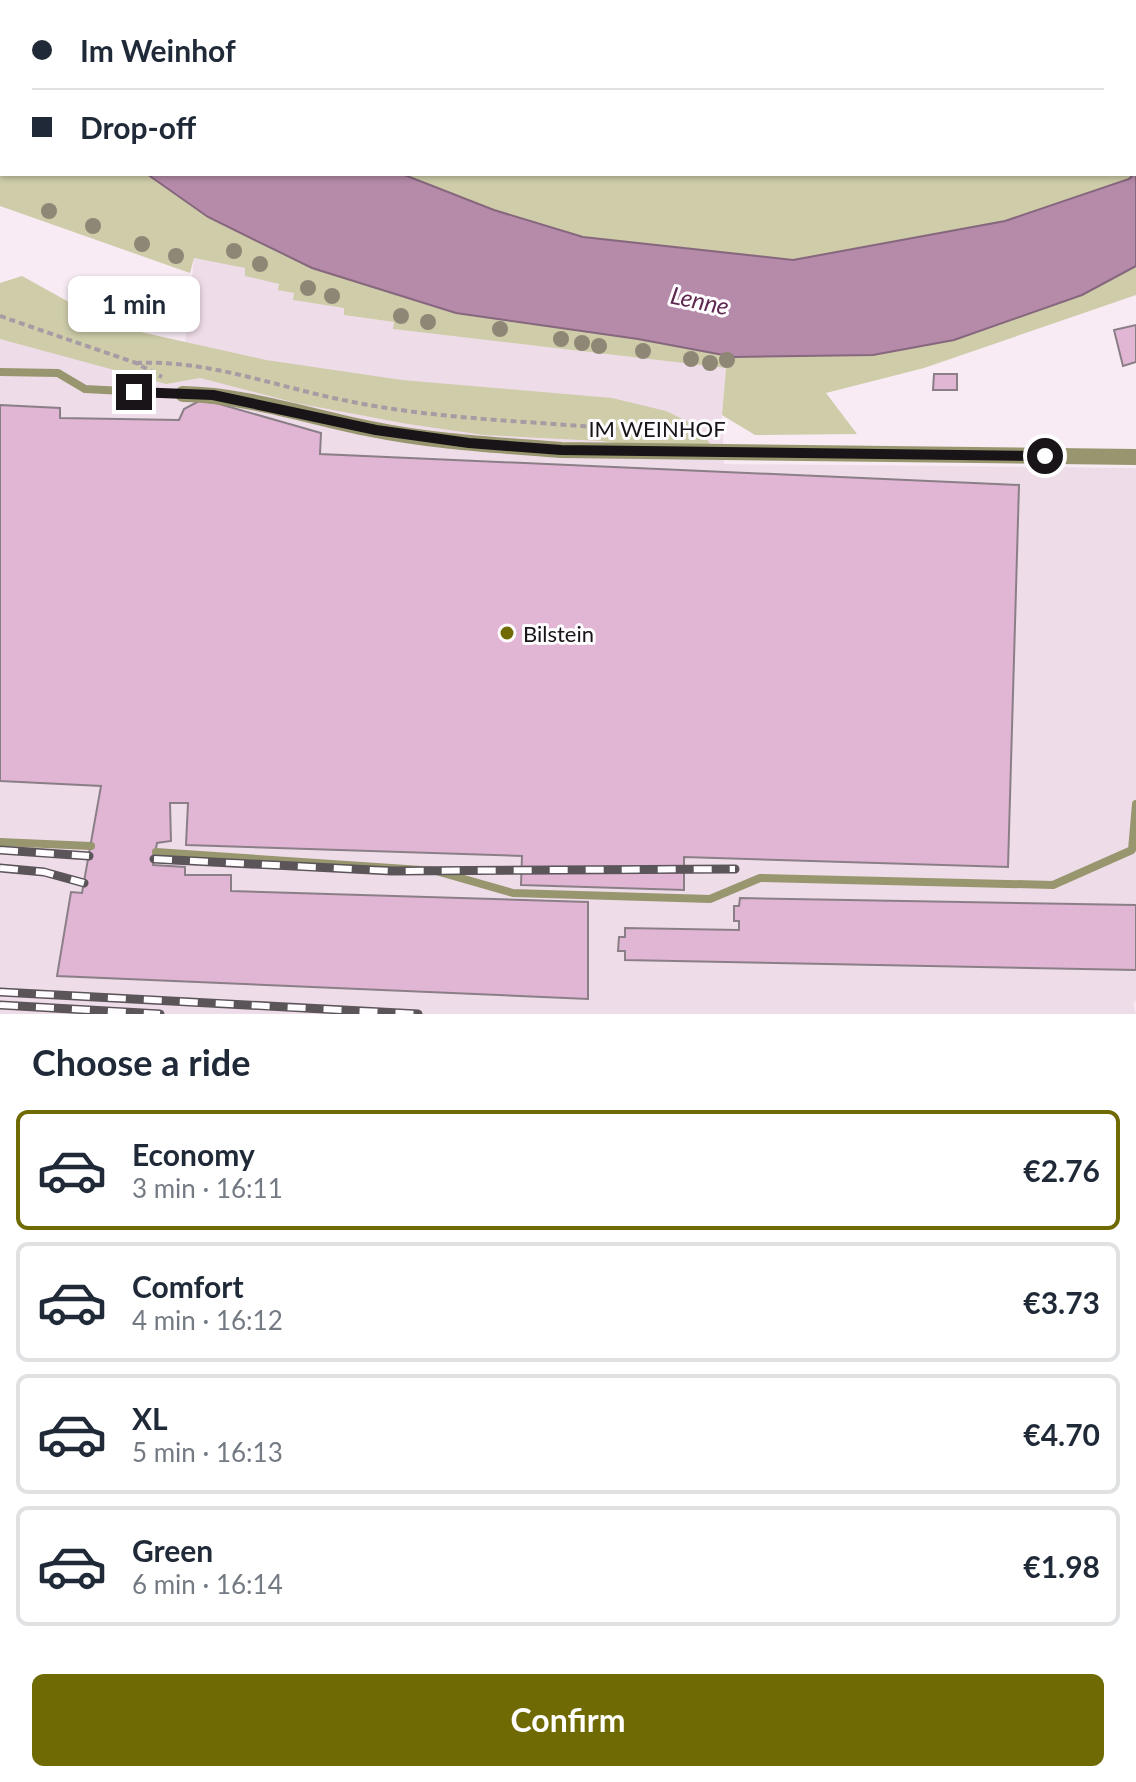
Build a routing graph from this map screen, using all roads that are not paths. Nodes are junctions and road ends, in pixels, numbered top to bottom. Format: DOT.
graph roads {
  1 [pos="0,372"];
  2 [pos="183,394"];
  3 [pos="1136,457"];
  4 [pos="1136,804"];
  5 [pos="0,842"];
  6 [pos="91,846"];
  7 [pos="156,852"];
  1 -- 2 [label="lane"];
  2 -- 3 [label="street, IM WEINHOF"];
  4 -- 7 [label="lane"];
  5 -- 6 [label="lane"];
}
